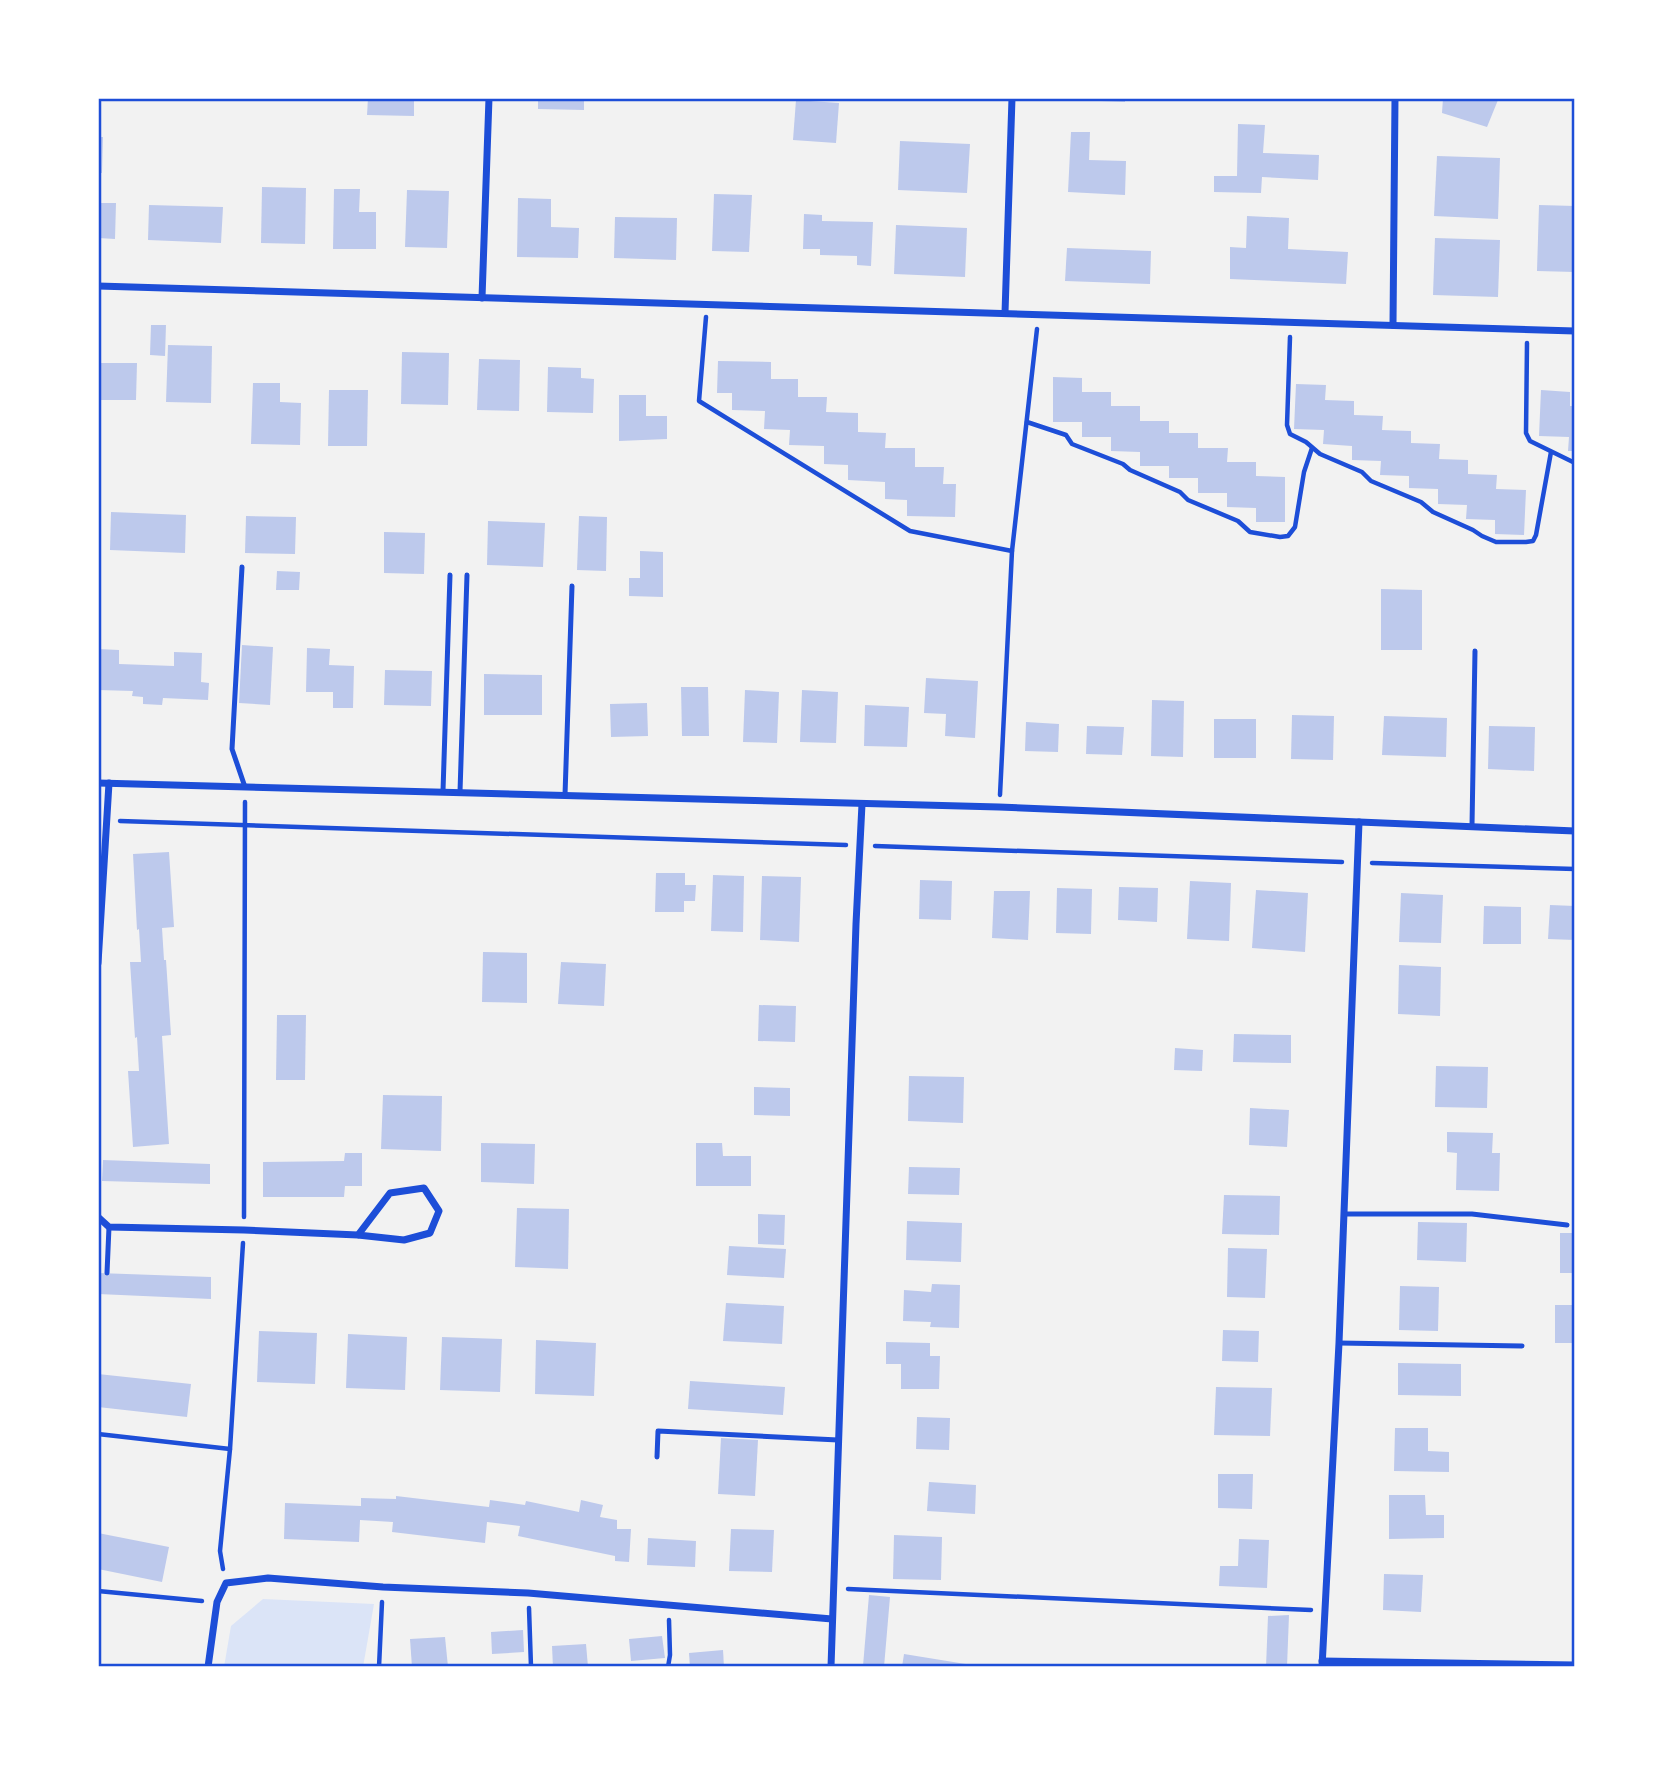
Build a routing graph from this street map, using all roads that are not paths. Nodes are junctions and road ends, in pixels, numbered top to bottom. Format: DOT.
graph roads {
  1 [pos="489,98"];
  2 [pos="1012,98"];
  3 [pos="1395,98"];
  4 [pos="98,286"];
  5 [pos="482,298"];
  6 [pos="1005,313"];
  7 [pos="1393,325"];
  8 [pos="1575,331"];
  9 [pos="242,567"];
  10 [pos="450,575"];
  11 [pos="467,575"];
  12 [pos="572,586"];
  13 [pos="1475,651"];
  14 [pos="98,783"];
  15 [pos="109,783"];
  16 [pos="245,787"];
  17 [pos="443,791"];
  18 [pos="460,792"];
  19 [pos="565,795"];
  20 [pos="862,804"];
  21 [pos="1359,822"];
  22 [pos="1472,827"];
  23 [pos="1575,831"];
  24 [pos="98,963"];
  25 [pos="1344,1214"];
  26 [pos="98,1217"];
  27 [pos="1567,1225"];
  28 [pos="109,1227"];
  29 [pos="358,1235"];
  30 [pos="107,1273"];
  31 [pos="1339,1343"];
  32 [pos="1522,1346"];
  33 [pos="838,1440"];
  34 [pos="657,1457"];
  35 [pos="832,1619"];
  36 [pos="1322,1664"];
  37 [pos="1575,1665"];
  38 [pos="208,1667"];
  39 [pos="831,1667"];
  1 -- 5 [label="street"];
  2 -- 6 [label="street"];
  3 -- 7 [label="street"];
  4 -- 5 [label="street"];
  5 -- 6 [label="street"];
  6 -- 7 [label="street"];
  7 -- 8 [label="street"];
  9 -- 16 [label="lane"];
  10 -- 17 [label="lane"];
  11 -- 18 [label="lane"];
  12 -- 19 [label="lane"];
  13 -- 22 [label="lane"];
  14 -- 15 [label="street"];
  15 -- 16 [label="street"];
  15 -- 24 [label="street"];
  16 -- 17 [label="street"];
  17 -- 18 [label="street"];
  18 -- 19 [label="street"];
  19 -- 20 [label="street"];
  20 -- 21 [label="street"];
  20 -- 33 [label="street"];
  21 -- 22 [label="street"];
  21 -- 25 [label="street"];
  22 -- 23 [label="street"];
  25 -- 27 [label="lane"];
  25 -- 31 [label="street"];
  26 -- 28 [label="street"];
  28 -- 29 [label="street"];
  28 -- 30 [label="lane"];
  29 -- 29 [label="street"];
  31 -- 32 [label="lane"];
  31 -- 36 [label="street"];
  33 -- 34 [label="lane"];
  33 -- 35 [label="street"];
  35 -- 38 [label="street"];
  35 -- 39 [label="street"];
  36 -- 37 [label="street"];
}
